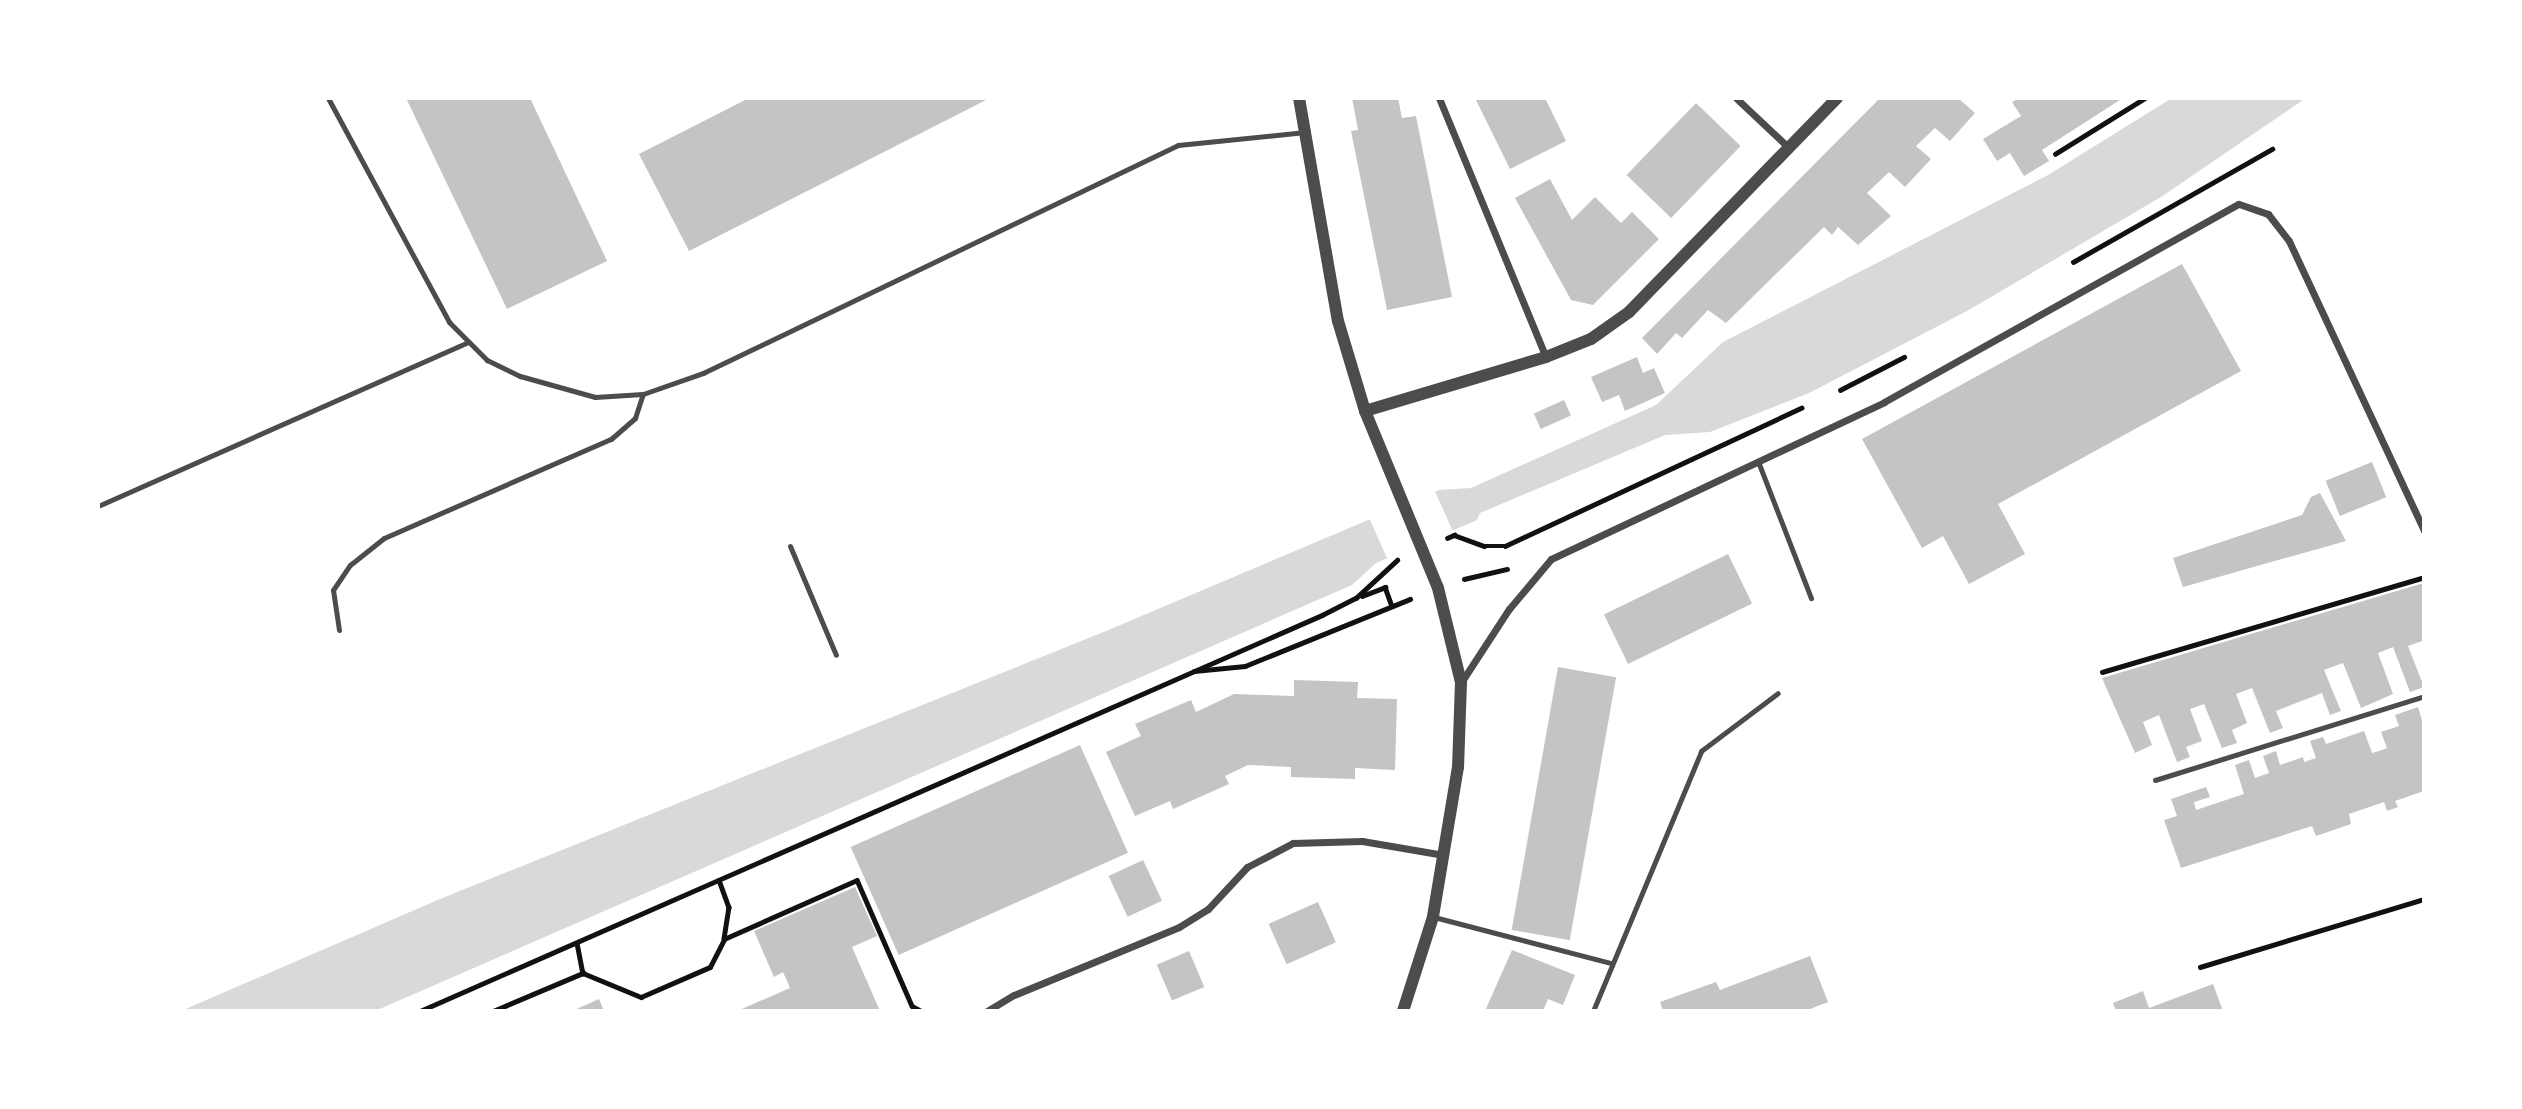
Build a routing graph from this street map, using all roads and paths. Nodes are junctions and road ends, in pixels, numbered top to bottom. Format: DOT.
graph roads {
  1 [pos="328,98"];
  2 [pos="1299,98"];
  3 [pos="1439,98"];
  4 [pos="1736,98"];
  5 [pos="1837,98"];
  6 [pos="2145,98"];
  7 [pos="1305,132"];
  8 [pos="1790,148"];
  9 [pos="2272,149"];
  10 [pos="2055,154"];
  11 [pos="2065,267"];
  12 [pos="468,342"];
  13 [pos="1908,355"];
  14 [pos="1546,357"];
  15 [pos="1836,392"];
  16 [pos="643,394"];
  17 [pos="1812,403"];
  18 [pos="1365,411"];
  19 [pos="1759,464"];
  20 [pos="98,506"];
  21 [pos="2424,531"];
  22 [pos="1469,542"];
  23 [pos="790,546"];
  24 [pos="1407,555"];
  25 [pos="1551,559"];
  26 [pos="2424,577"];
  27 [pos="1436,582"];
  28 [pos="1356,598"];
  29 [pos="1811,598"];
  30 [pos="1392,606"];
  31 [pos="339,630"];
  32 [pos="836,655"];
  33 [pos="1190,671"];
  34 [pos="2102,672"];
  35 [pos="1461,682"];
  36 [pos="1779,693"];
  37 [pos="2424,696"];
  38 [pos="2155,780"];
  39 [pos="1444,855"];
  40 [pos="719,880"];
  41 [pos="2424,900"];
  42 [pos="1433,917"];
  43 [pos="724,939"];
  44 [pos="577,943"];
  45 [pos="1611,963"];
  46 [pos="2200,967"];
  47 [pos="583,973"];
  48 [pos="420,1011"];
  49 [pos="493,1011"];
  50 [pos="921,1011"];
  51 [pos="987,1011"];
  52 [pos="1403,1011"];
  53 [pos="1593,1011"];
  1 -- 12 [label="lane"];
  2 -- 7 [label="street"];
  3 -- 14 [label="street"];
  4 -- 8 [label="street"];
  5 -- 8 [label="street"];
  6 -- 10 [label="path"];
  7 -- 16 [label="lane"];
  7 -- 18 [label="street"];
  8 -- 14 [label="street"];
  9 -- 11 [label="path"];
  12 -- 16 [label="lane"];
  12 -- 20 [label="lane"];
  13 -- 15 [label="path"];
  14 -- 18 [label="street"];
  16 -- 31 [label="lane"];
  17 -- 22 [label="path"];
  18 -- 27 [label="street"];
  19 -- 21 [label="street"];
  19 -- 25 [label="street"];
  19 -- 29 [label="lane"];
  23 -- 32 [label="lane"];
  24 -- 28 [label="path"];
  25 -- 27 [label="path"];
  25 -- 35 [label="street"];
  26 -- 34 [label="path"];
  27 -- 30 [label="path"];
  27 -- 35 [label="street"];
  28 -- 30 [label="path"];
  28 -- 33 [label="path"];
  30 -- 33 [label="path"];
  33 -- 40 [label="path"];
  35 -- 39 [label="street"];
  36 -- 45 [label="lane"];
  37 -- 38 [label="lane"];
  39 -- 42 [label="street"];
  39 -- 51 [label="street"];
  40 -- 43 [label="path"];
  40 -- 44 [label="path"];
  41 -- 46 [label="path"];
  42 -- 45 [label="lane"];
  42 -- 52 [label="street"];
  43 -- 47 [label="path"];
  43 -- 50 [label="path"];
  44 -- 47 [label="path"];
  44 -- 48 [label="path"];
  45 -- 53 [label="lane"];
  47 -- 49 [label="path"];
}
